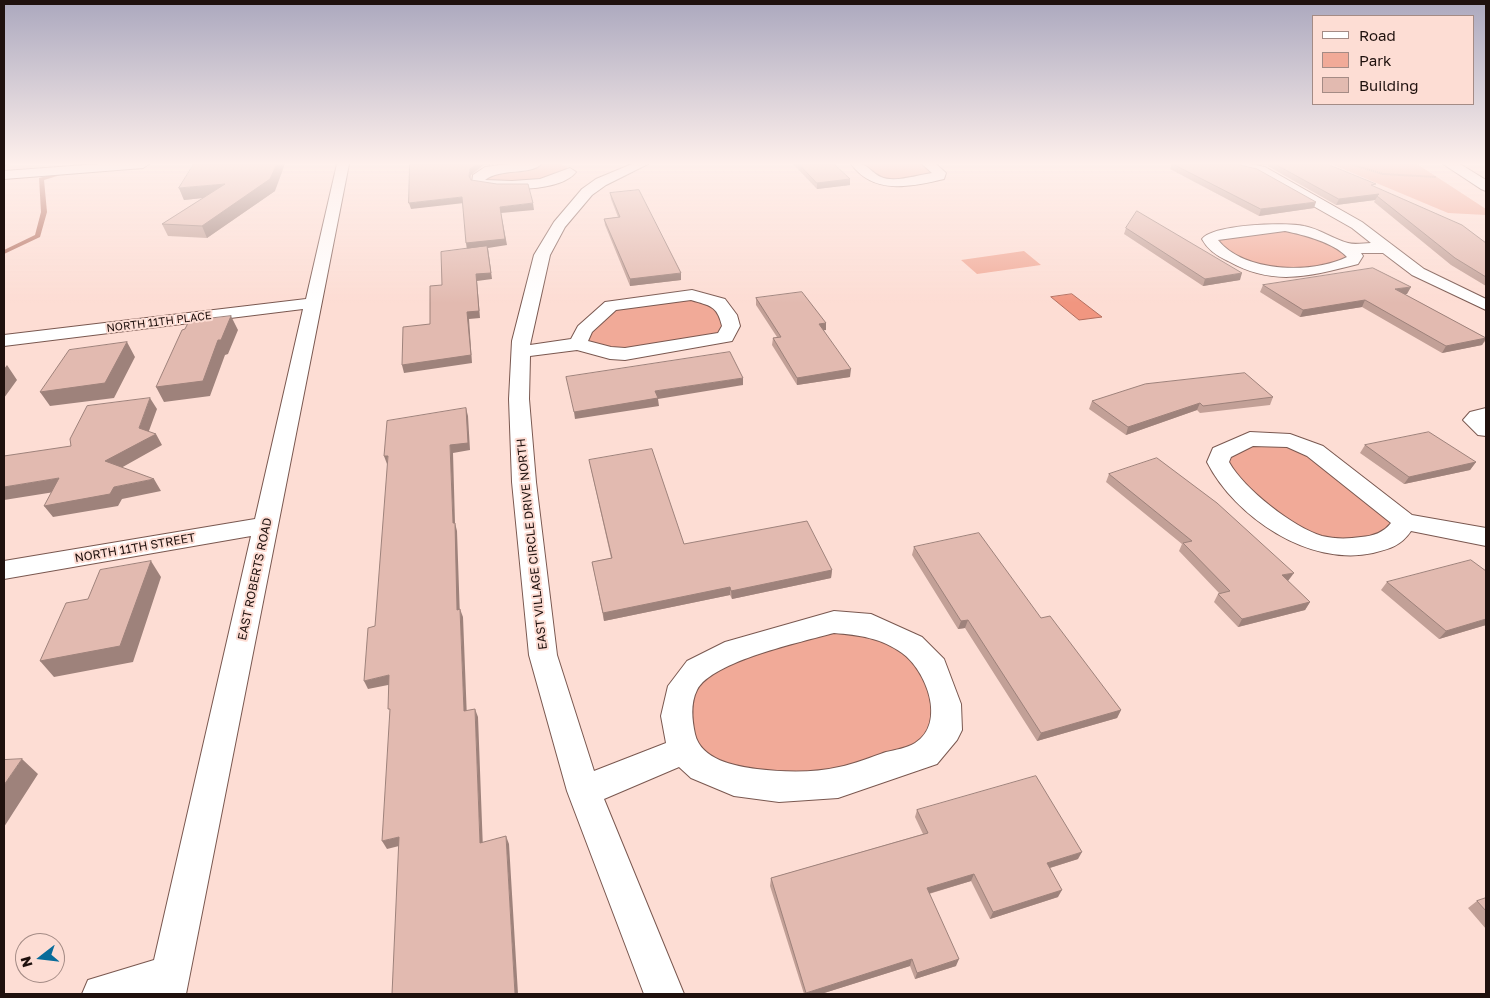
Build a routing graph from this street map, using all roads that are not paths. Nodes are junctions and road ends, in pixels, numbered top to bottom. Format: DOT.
graph roads {
  1 [pos="333,211"];
  2 [pos="572,211"];
  3 [pos="1332,211"];
  4 [pos="1347,248"];
  5 [pos="1387,248"];
  6 [pos="314,303"];
  7 [pos="1486,305"];
  8 [pos="4,340"];
  9 [pos="578,344"];
  10 [pos="521,352"];
  11 [pos="1486,414"];
  12 [pos="1486,430"];
  13 [pos="1405,522"];
  14 [pos="266,525"];
  15 [pos="1486,537"];
  16 [pos="4,570"];
  17 [pos="683,751"];
  18 [pos="584,791"];
  19 [pos="168,985"];
  20 [pos="102,994"];
  21 [pos="664,994"];
  1 -- 6 [label="street, EAST ROBERTS ROAD"];
  2 -- 10 [label="street, EAST VILLAGE CIRCLE DRIVE NORTH"];
  3 -- 5 [label="street"];
  4 -- 4 [label="street"];
  4 -- 5 [label="street"];
  5 -- 7 [label="street"];
  6 -- 8 [label="street, NORTH 11TH PLACE"];
  6 -- 14 [label="street, EAST ROBERTS ROAD"];
  9 -- 9 [label="street"];
  9 -- 10 [label="street"];
  10 -- 18 [label="street, EAST VILLAGE CIRCLE DRIVE NORTH"];
  11 -- 12 [label="street"];
  13 -- 13 [label="street"];
  13 -- 15 [label="street"];
  14 -- 16 [label="street, NORTH 11TH STREET"];
  14 -- 19 [label="street, EAST ROBERTS ROAD"];
  17 -- 17 [label="street"];
  17 -- 18 [label="street"];
  18 -- 21 [label="street, EAST VILLAGE CIRCLE DRIVE NORTH"];
  19 -- 20 [label="street"];
}
